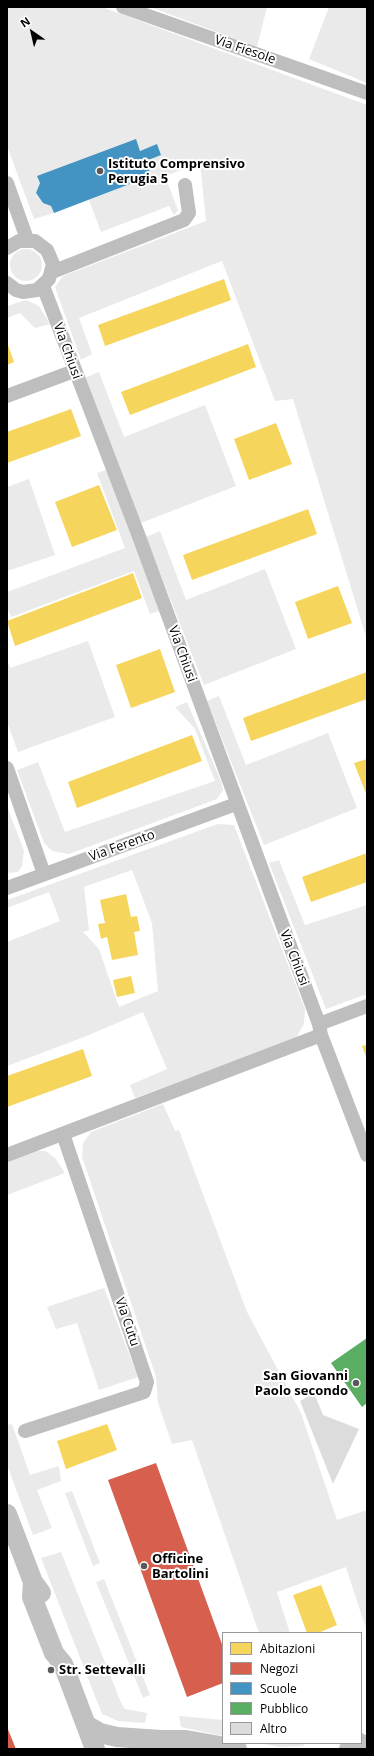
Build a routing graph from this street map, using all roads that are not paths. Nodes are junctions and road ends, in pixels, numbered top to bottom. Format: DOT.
graph roads {
  1 [pos="123,7"];
  2 [pos="367,93"];
  3 [pos="7,183"];
  4 [pos="185,185"];
  5 [pos="27,239"];
  6 [pos="7,248"];
  7 [pos="52,272"];
  8 [pos="7,283"];
  9 [pos="43,286"];
  10 [pos="23,292"];
  11 [pos="7,293"];
  12 [pos="74,371"];
  13 [pos="7,396"];
  14 [pos="7,768"];
  15 [pos="236,804"];
  16 [pos="44,874"];
  17 [pos="7,888"];
  18 [pos="367,1006"];
  19 [pos="320,1029"];
  20 [pos="63,1134"];
  21 [pos="7,1155"];
  22 [pos="367,1155"];
  23 [pos="25,1431"];
  24 [pos="7,1514"];
  25 [pos="86,1725"];
  26 [pos="161,1740"];
  27 [pos="96,1749"];
  28 [pos="139,1749"];
  29 [pos="237,1749"];
  1 -- 2 [label="street, Via Fiesole"];
  3 -- 5 [label="street"];
  4 -- 7 [label="street"];
  5 -- 6 [label="street"];
  5 -- 7 [label="street"];
  7 -- 9 [label="street"];
  8 -- 10 [label="street"];
  9 -- 10 [label="street"];
  9 -- 12 [label="street, Via Chiusi"];
  10 -- 11 [label="street"];
  12 -- 13 [label="street"];
  12 -- 15 [label="street, Via Chiusi"];
  14 -- 16 [label="street"];
  15 -- 16 [label="street, Via Ferento"];
  15 -- 19 [label="street, Via Chiusi"];
  16 -- 17 [label="street, Via Ferento"];
  18 -- 19 [label="street"];
  19 -- 20 [label="street"];
  19 -- 22 [label="street, Via Chiusi"];
  20 -- 21 [label="street"];
  20 -- 23 [label="street, Via Cutu"];
  24 -- 25 [label="main road"];
  25 -- 26 [label="main road"];
  25 -- 27 [label="main road"];
  26 -- 28 [label="main road"];
  26 -- 29 [label="main road"];
}
